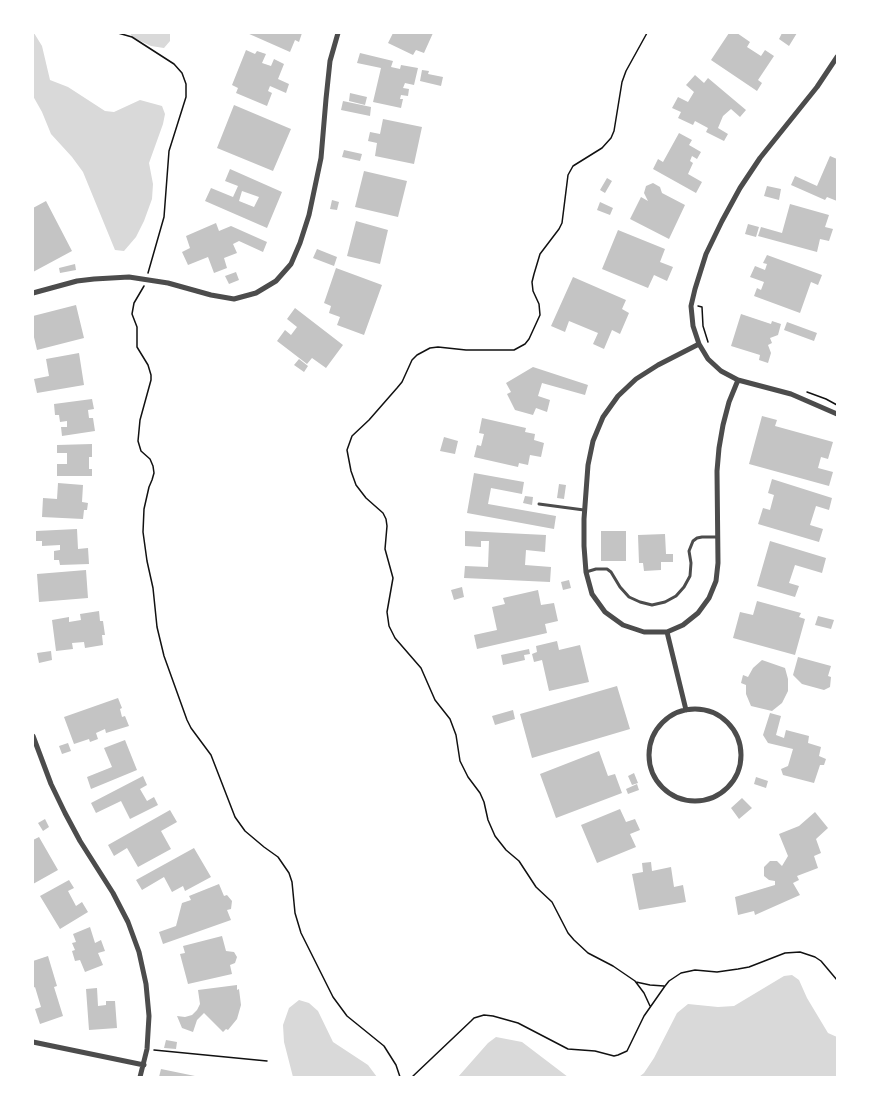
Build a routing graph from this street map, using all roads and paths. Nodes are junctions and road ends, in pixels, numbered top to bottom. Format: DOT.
graph roads {
  1 [pos="104,33"];
  2 [pos="117,33"];
  3 [pos="338,33"];
  4 [pos="647,33"];
  5 [pos="837,57"];
  6 [pos="147,279"];
  7 [pos="33,292"];
  8 [pos="692,306"];
  9 [pos="699,344"];
  10 [pos="710,348"];
  11 [pos="738,380"];
  12 [pos="800,389"];
  13 [pos="837,405"];
  14 [pos="837,414"];
  15 [pos="539,504"];
  16 [pos="584,510"];
  17 [pos="719,537"];
  18 [pos="586,572"];
  19 [pos="667,632"];
  20 [pos="686,710"];
  21 [pos="33,736"];
  22 [pos="635,981"];
  23 [pos="837,981"];
  24 [pos="665,986"];
  25 [pos="650,1006"];
  26 [pos="33,1042"];
  27 [pos="147,1049"];
  28 [pos="267,1061"];
  29 [pos="144,1065"];
  30 [pos="140,1077"];
  31 [pos="400,1077"];
  32 [pos="412,1077"];
  1 -- 2 [label="path"];
  2 -- 6 [label="path"];
  3 -- 6 [label="street"];
  4 -- 22 [label="path"];
  5 -- 8 [label="street"];
  6 -- 7 [label="street"];
  6 -- 31 [label="path"];
  8 -- 9 [label="street"];
  8 -- 10 [label="path"];
  9 -- 11 [label="street"];
  9 -- 16 [label="street"];
  11 -- 14 [label="street"];
  11 -- 17 [label="street"];
  12 -- 13 [label="path"];
  15 -- 16 [label="lane"];
  16 -- 18 [label="street"];
  17 -- 18 [label="lane"];
  17 -- 19 [label="street"];
  18 -- 19 [label="street"];
  19 -- 20 [label="street"];
  20 -- 20 [label="street"];
  21 -- 27 [label="street"];
  22 -- 24 [label="path"];
  22 -- 25 [label="path"];
  23 -- 24 [label="path"];
  24 -- 25 [label="path"];
  25 -- 32 [label="path"];
  26 -- 29 [label="street"];
  27 -- 28 [label="path"];
  27 -- 29 [label="street"];
  29 -- 30 [label="street"];
}
